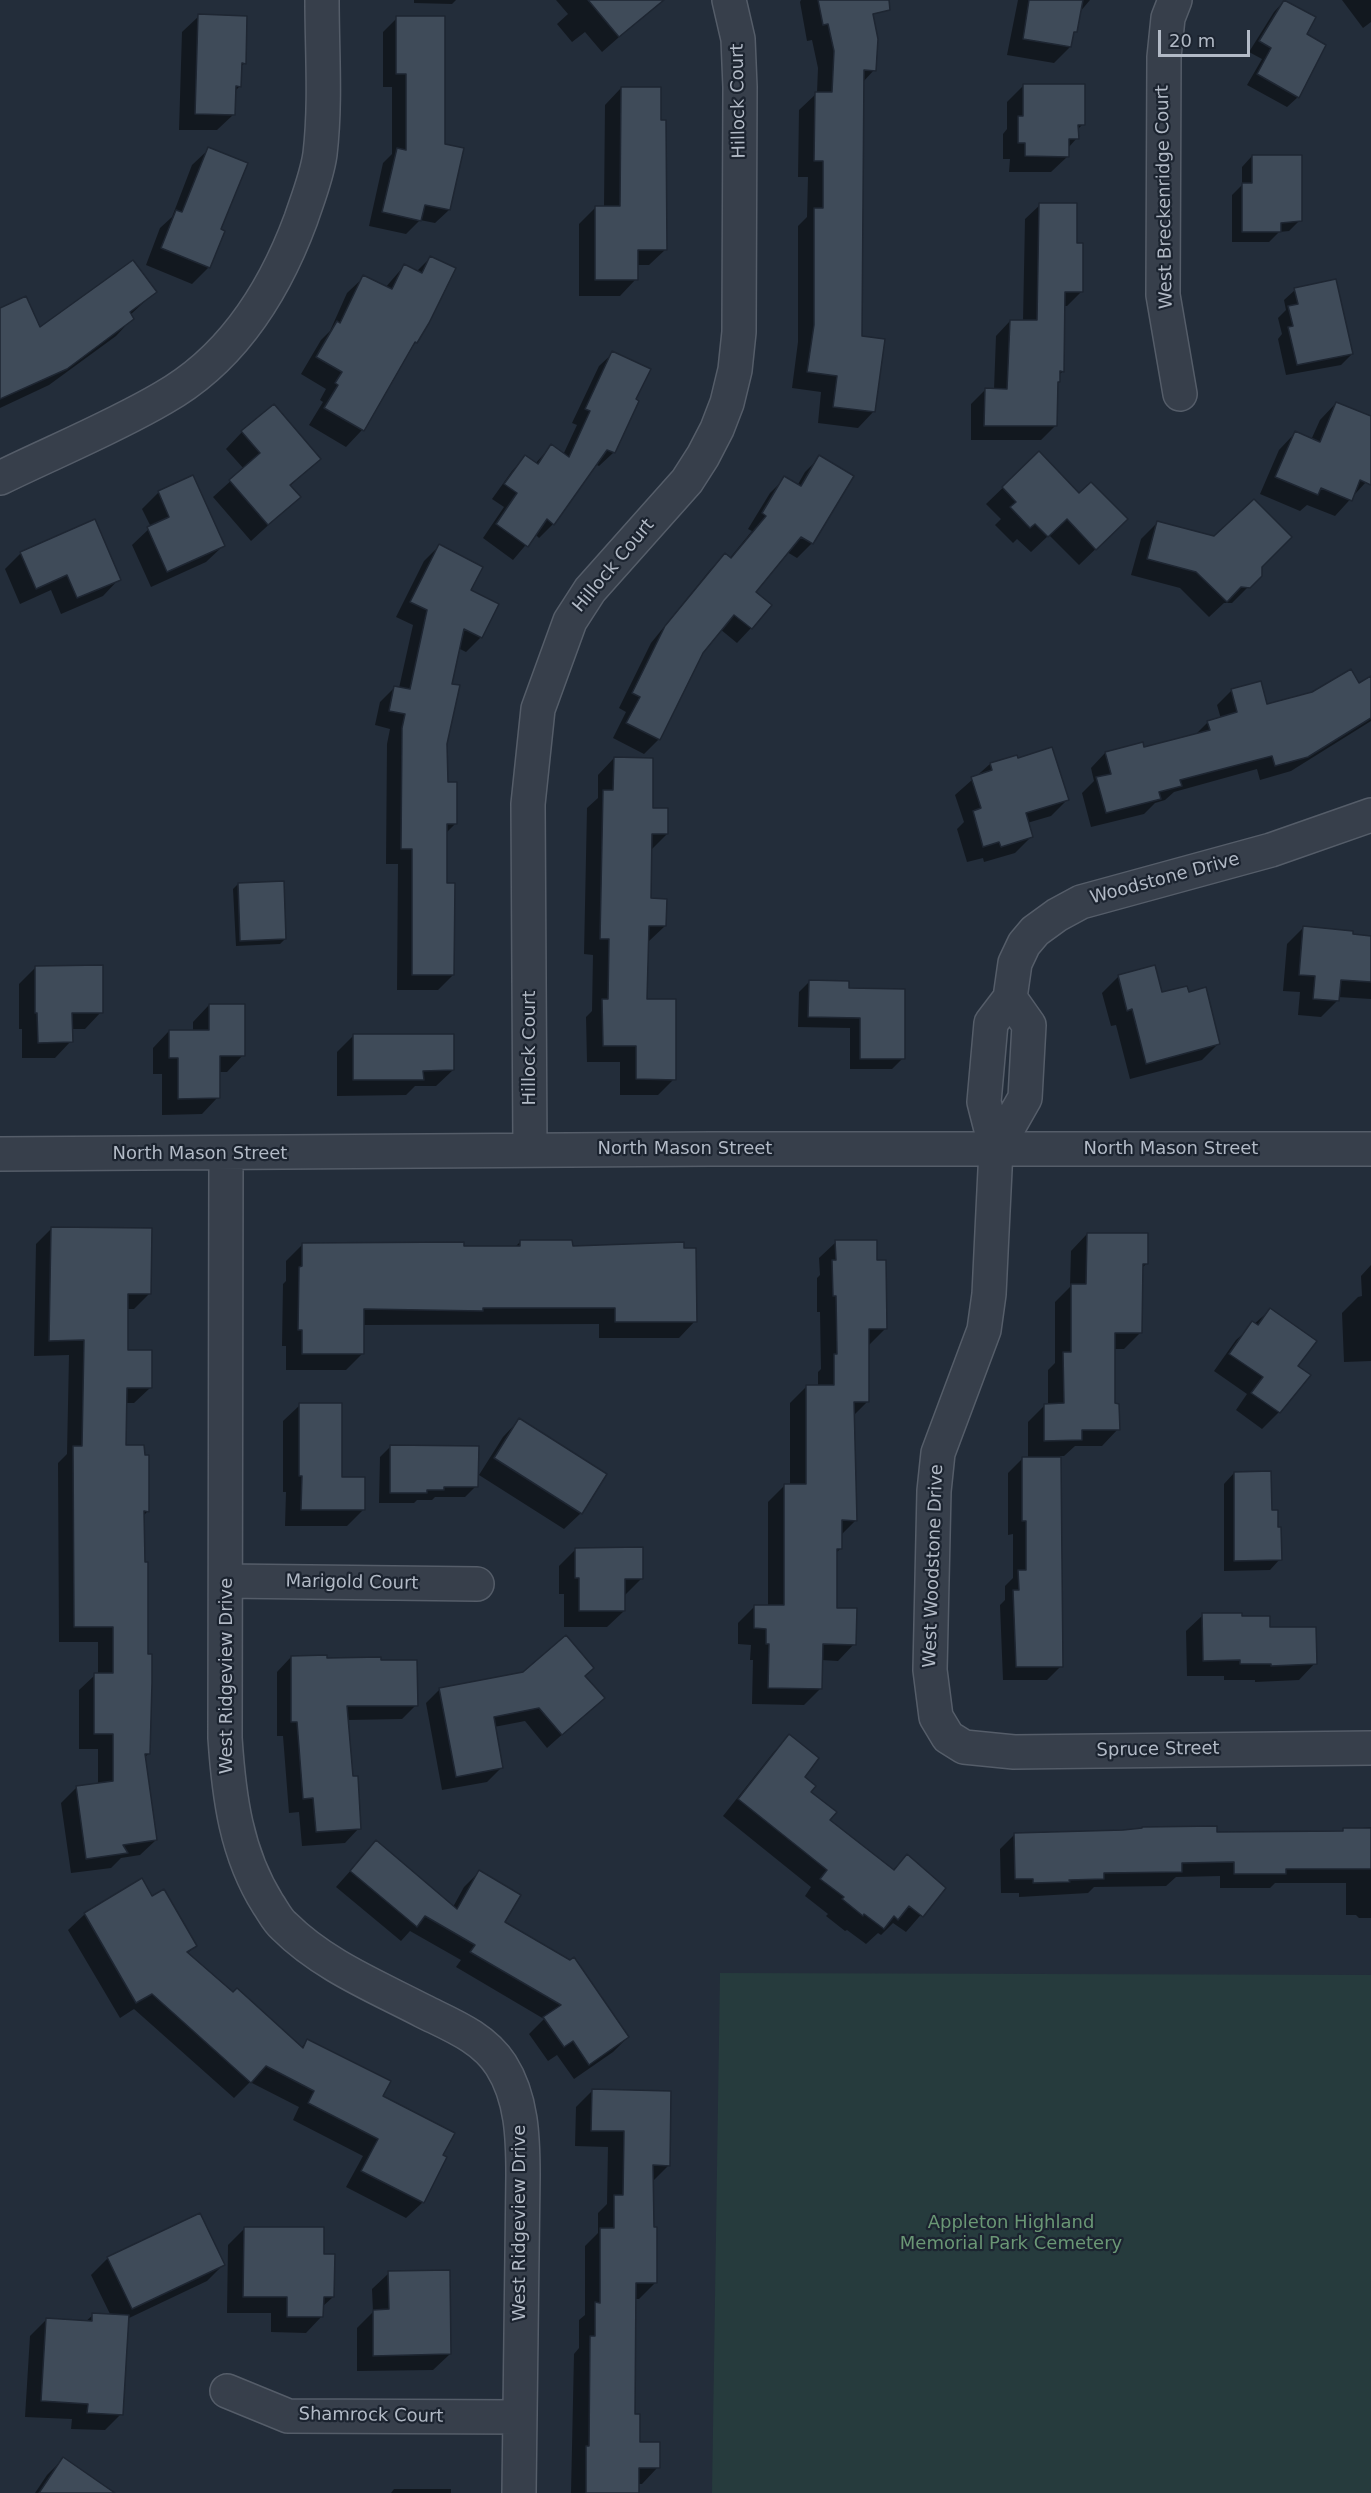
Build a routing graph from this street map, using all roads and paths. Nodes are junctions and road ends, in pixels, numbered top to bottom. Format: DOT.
graph roads {
  1 [pos="322,0"];
  2 [pos="729,0"];
  3 [pos="1175,0"];
  4 [pos="1180,394"];
  5 [pos="0,478"];
  6 [pos="1371,815"];
  7 [pos="996,1149"];
  8 [pos="1371,1149"];
  9 [pos="530,1150"];
  10 [pos="0,1154"];
  11 [pos="226,1154"];
  12 [pos="226,1581"];
  13 [pos="477,1584"];
  14 [pos="948,1737"];
  15 [pos="1371,1748"];
  16 [pos="227,2391"];
  17 [pos="520,2417"];
  18 [pos="519,2493"];
  1 -- 5 [label="street"];
  2 -- 9 [label="street, Hillock Court"];
  3 -- 4 [label="street, West Breckenridge Court"];
  6 -- 7 [label="street, Woodstone Drive"];
  7 -- 8 [label="street, North Mason Street"];
  7 -- 9 [label="street, North Mason Street"];
  7 -- 14 [label="street, West Woodstone Drive"];
  9 -- 11 [label="street, North Mason Street"];
  10 -- 11 [label="street, North Mason Street"];
  11 -- 12 [label="street, West Ridgeview Drive"];
  12 -- 13 [label="street, Marigold Court"];
  12 -- 17 [label="street, West Ridgeview Drive"];
  14 -- 15 [label="street, Spruce Street"];
  16 -- 17 [label="street, Shamrock Court"];
  17 -- 18 [label="street, West Ridgeview Drive"];
}
